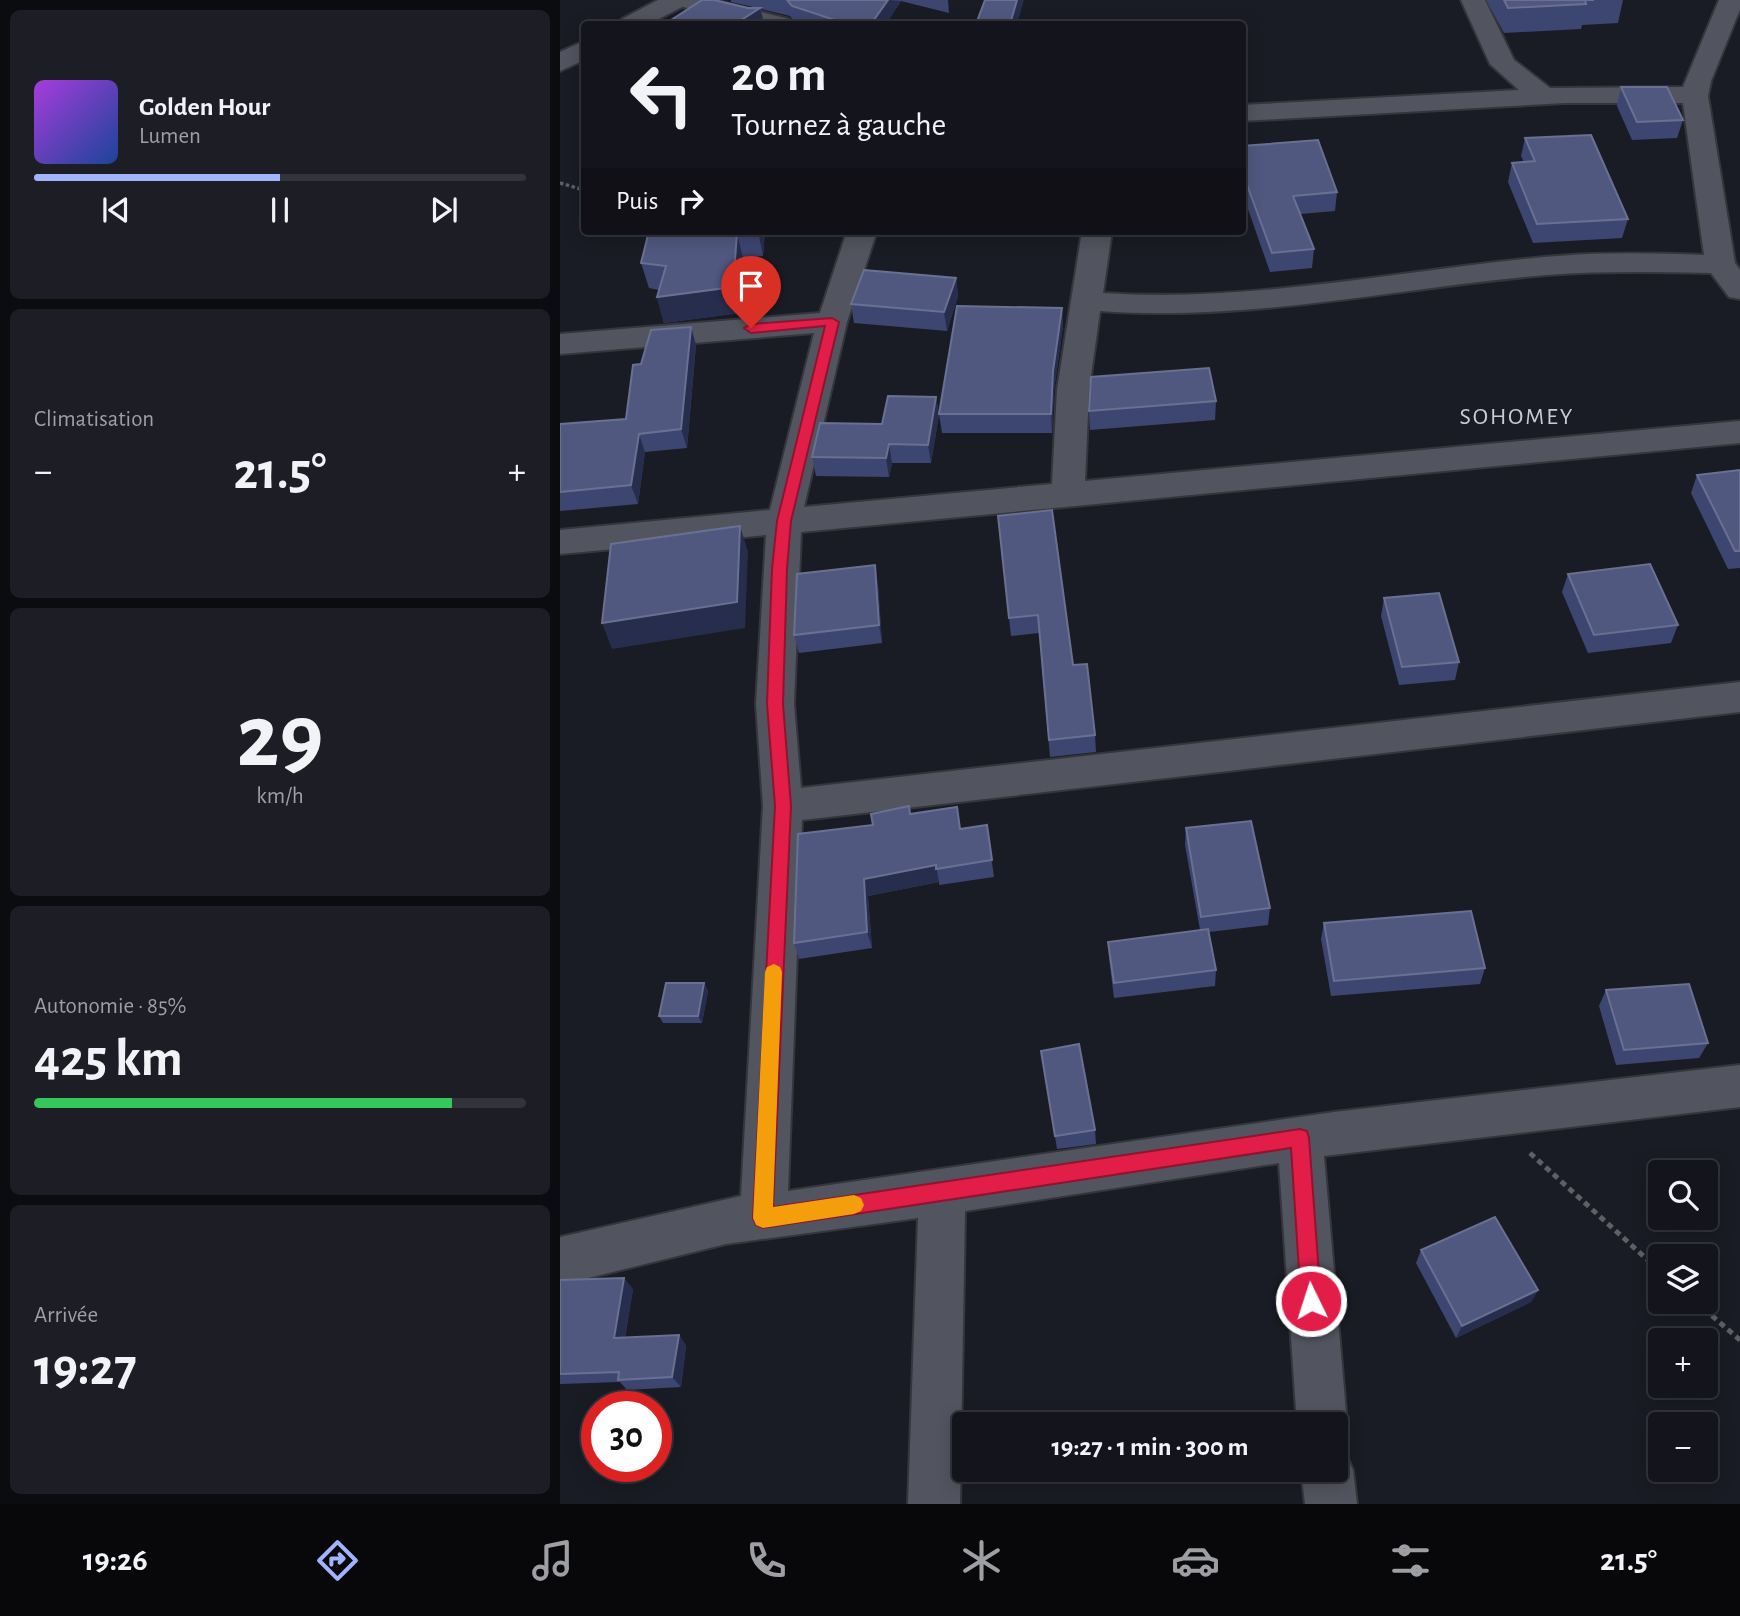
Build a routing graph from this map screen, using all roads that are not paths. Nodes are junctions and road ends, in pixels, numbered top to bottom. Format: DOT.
graph roads {
  1 [pos="677,0"];
  2 [pos="684,0"];
  3 [pos="1473,0"];
  4 [pos="1731,0"];
  5 [pos="637,21"];
  6 [pos="768,21"];
  7 [pos="581,52"];
  8 [pos="560,63"];
  9 [pos="1503,64"];
  10 [pos="1542,95"];
  11 [pos="1695,96"];
  12 [pos="1477,101"];
  13 [pos="1246,113"];
  14 [pos="861,235"];
  15 [pos="1096,235"];
  16 [pos="1720,264"];
  17 [pos="1740,290"];
  18 [pos="1087,302"];
  19 [pos="832,322"];
  20 [pos="560,344"];
  21 [pos="1740,432"];
  22 [pos="1068,494"];
  23 [pos="784,521"];
  24 [pos="560,542"];
  25 [pos="1740,697"];
  26 [pos="783,806"];
  27 [pos="1740,1086"];
  28 [pos="1300,1138"];
  29 [pos="942,1191"];
  30 [pos="763,1218"];
  31 [pos="560,1261"];
  32 [pos="1320,1412"];
  33 [pos="1328,1482"];
  34 [pos="934,1504"];
  35 [pos="1331,1504"];
  1 -- 5 [label="street"];
  2 -- 6 [label="street"];
  3 -- 9 [label="street"];
  4 -- 11 [label="street"];
  7 -- 8 [label="street"];
  9 -- 10 [label="street"];
  9 -- 12 [label="street"];
  10 -- 11 [label="street"];
  10 -- 12 [label="street"];
  11 -- 16 [label="street"];
  12 -- 13 [label="street"];
  14 -- 19 [label="street"];
  15 -- 18 [label="street"];
  16 -- 17 [label="street"];
  16 -- 18 [label="street"];
  18 -- 22 [label="street"];
  19 -- 20 [label="street"];
  19 -- 23 [label="street"];
  21 -- 22 [label="street"];
  22 -- 23 [label="street"];
  23 -- 24 [label="street"];
  23 -- 26 [label="street"];
  25 -- 26 [label="street"];
  26 -- 30 [label="street"];
  27 -- 28 [label="street"];
  28 -- 29 [label="street"];
  28 -- 32 [label="street"];
  29 -- 30 [label="street"];
  29 -- 34 [label="street"];
  30 -- 31 [label="street"];
  33 -- 35 [label="street"];
}
